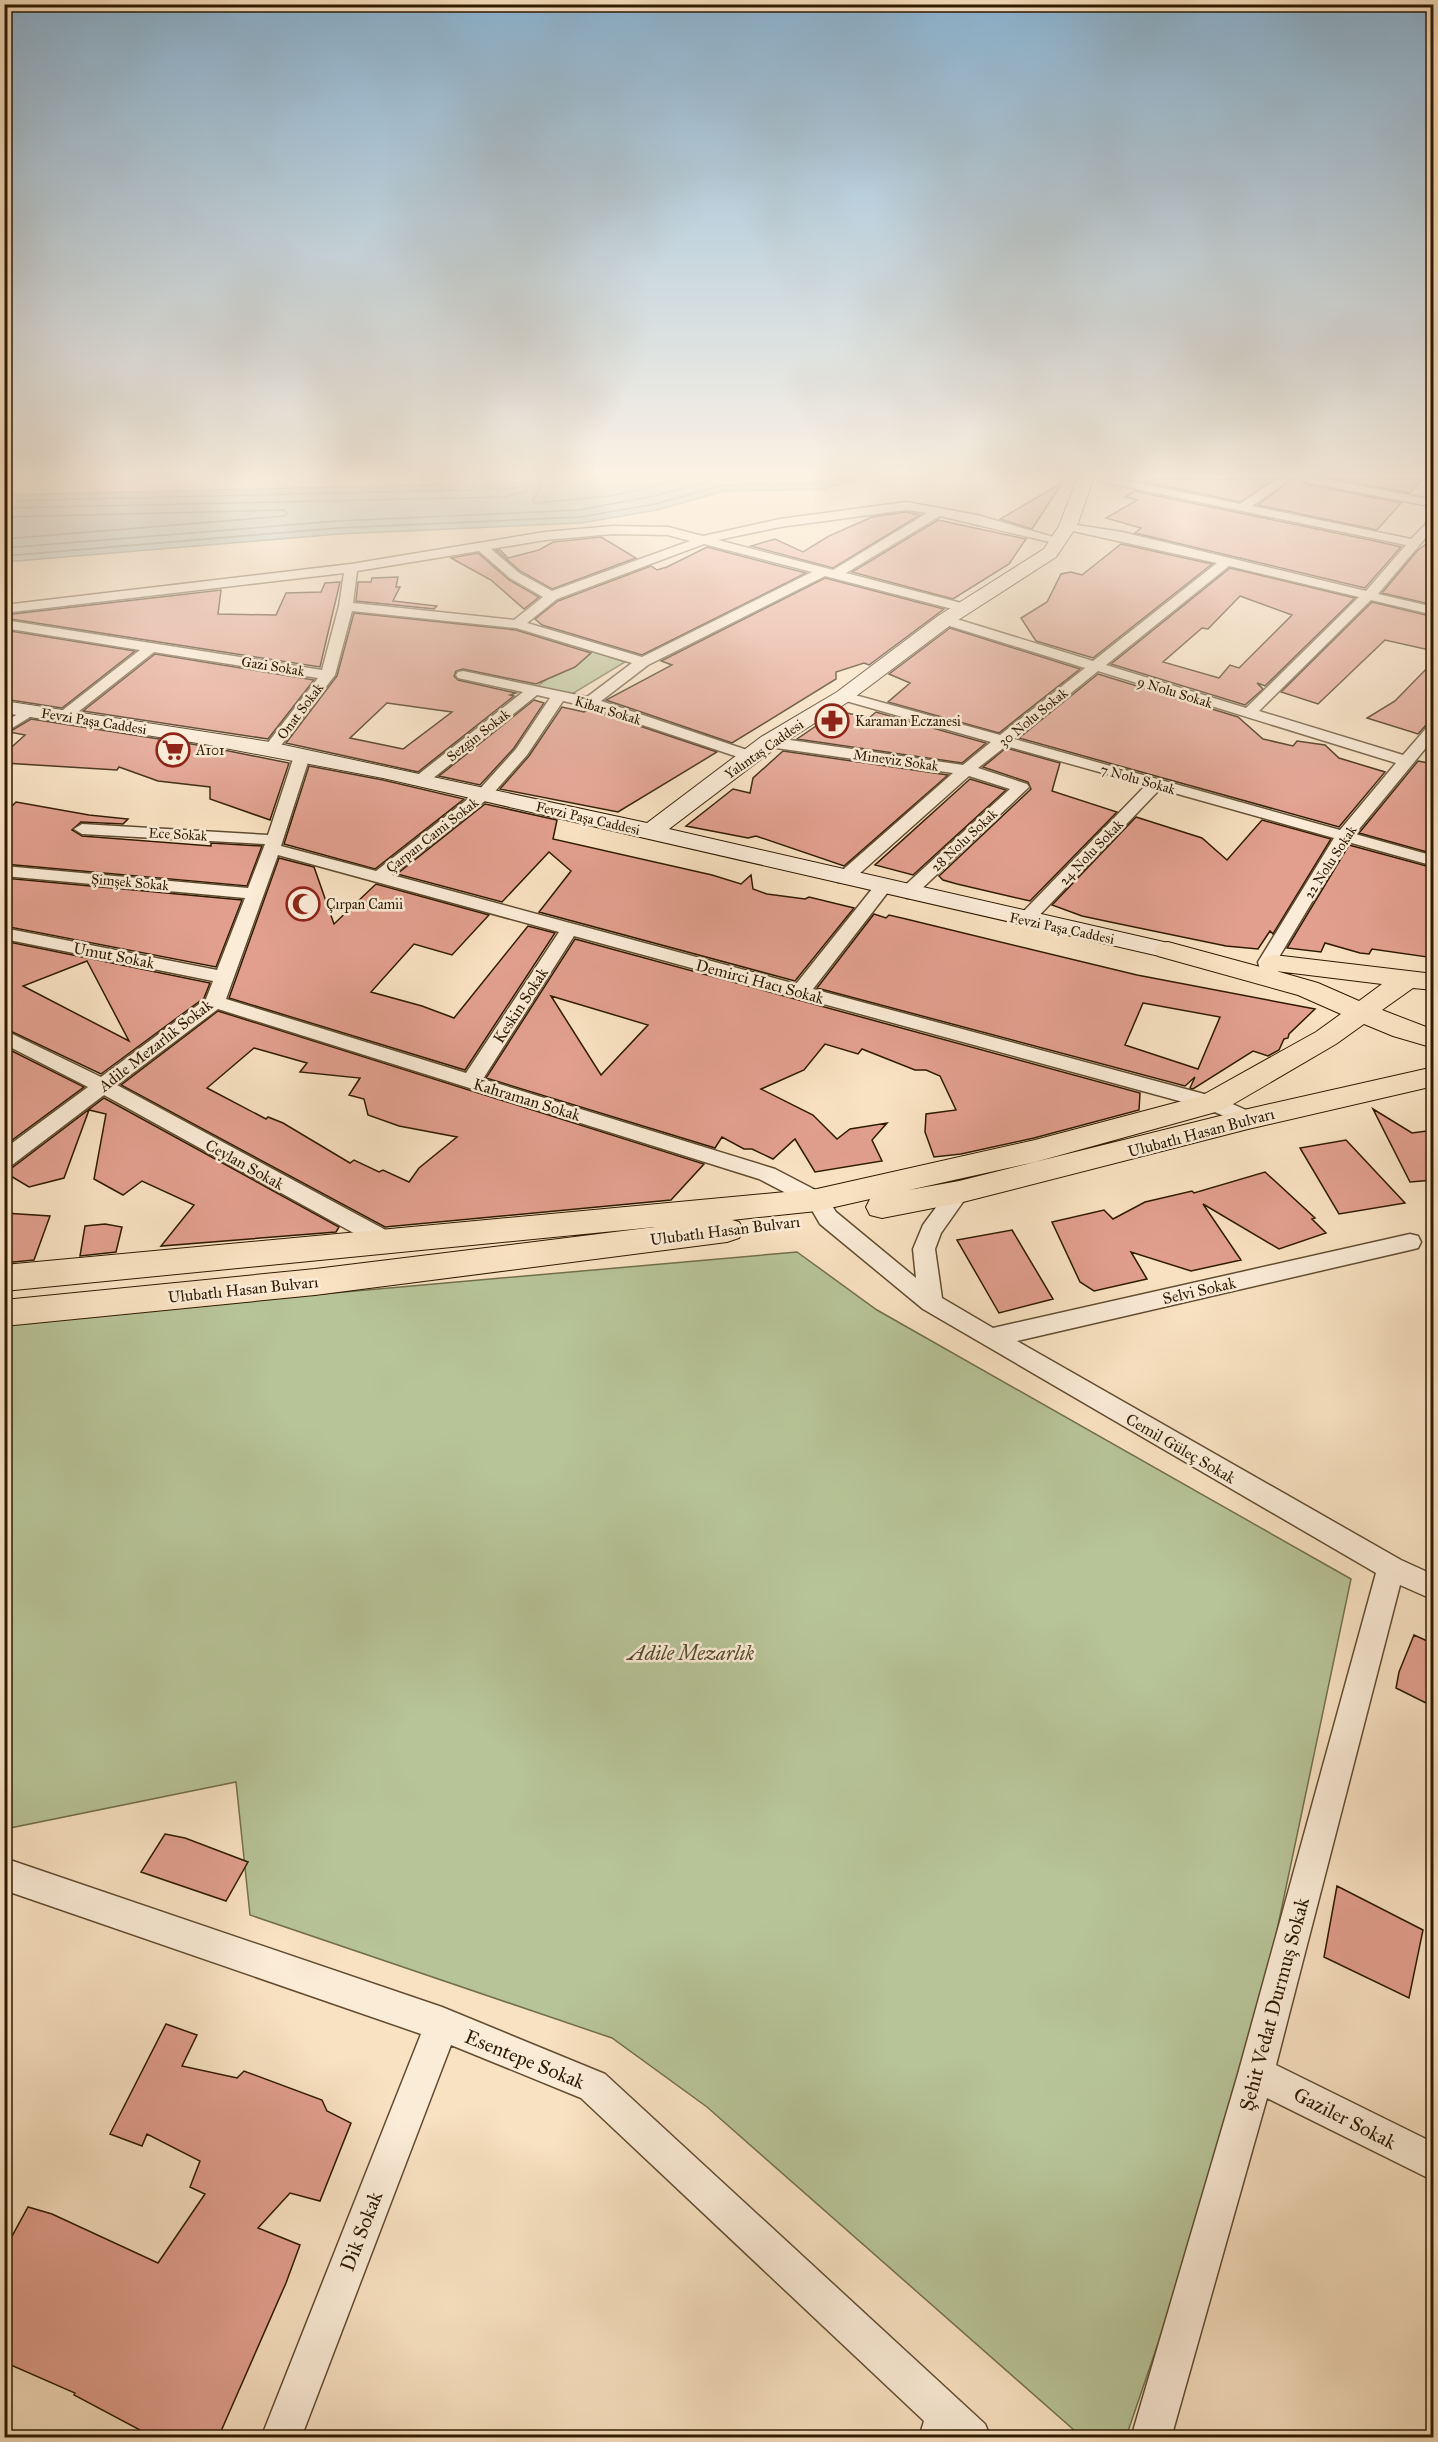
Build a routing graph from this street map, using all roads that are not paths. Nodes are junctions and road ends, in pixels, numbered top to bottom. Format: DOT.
graph roads {
  1 [pos="140,593"];
  2 [pos="348,593"];
  3 [pos="544,593"];
  4 [pos="560,593"];
  5 [pos="787,593"];
  6 [pos="906,593"];
  7 [pos="988,593"];
  8 [pos="1187,593"];
  9 [pos="1371,593"];
  10 [pos="1375,593"];
  11 [pos="1378,593"];
  12 [pos="552,596"];
  13 [pos="1434,602"];
  14 [pos="346,606"];
  15 [pos="964,608"];
  16 [pos="4,609"];
  17 [pos="1434,611"];
  18 [pos="945,620"];
  19 [pos="4,624"];
  20 [pos="518,624"];
  21 [pos="153,646"];
  22 [pos="643,662"];
  23 [pos="1095,667"];
  24 [pos="328,675"];
  25 [pos="463,675"];
  26 [pos="535,690"];
  27 [pos="559,696"];
  28 [pos="844,696"];
  29 [pos="590,702"];
  30 [pos="4,707"];
  31 [pos="30,711"];
  32 [pos="1248,714"];
  33 [pos="64,716"];
  34 [pos="1434,728"];
  35 [pos="4,729"];
  36 [pos="1003,741"];
  37 [pos="769,742"];
  38 [pos="271,749"];
  39 [pos="302,756"];
  40 [pos="750,756"];
  41 [pos="1406,761"];
  42 [pos="966,770"];
  43 [pos="422,780"];
  44 [pos="1156,784"];
  45 [pos="1021,787"];
  46 [pos="484,794"];
  47 [pos="82,829"];
  48 [pos="650,832"];
  49 [pos="1343,837"];
  50 [pos="273,844"];
  51 [pos="1434,861"];
  52 [pos="4,871"];
  53 [pos="380,876"];
  54 [pos="844,878"];
  55 [pos="882,888"];
  56 [pos="907,893"];
  57 [pos="255,894"];
  58 [pos="1025,920"];
  59 [pos="570,928"];
  60 [pos="4,933"];
  61 [pos="1168,950"];
  62 [pos="1269,969"];
  63 [pos="224,977"];
  64 [pos="1420,981"];
  65 [pos="800,992"];
  66 [pos="215,1002"];
  67 [pos="1361,1014"];
  68 [pos="4,1036"];
  69 [pos="1434,1039"];
  70 [pos="1434,1076"];
  71 [pos="471,1082"];
  72 [pos="103,1086"];
  73 [pos="1212,1103"];
  74 [pos="1248,1119"];
  75 [pos="4,1160"];
  76 [pos="959,1192"];
  77 [pos="822,1209"];
  78 [pos="387,1241"];
  79 [pos="1410,1242"];
  80 [pos="4,1278"];
  81 [pos="931,1303"];
  82 [pos="4,1313"];
  83 [pos="988,1338"];
  84 [pos="1391,1568"];
  85 [pos="1434,1588"];
  86 [pos="4,1874"];
  87 [pos="442,2024"];
  88 [pos="1256,2074"];
  89 [pos="1434,2163"];
  90 [pos="952,2430"];
  91 [pos="281,2438"];
  92 [pos="1151,2438"];
  1 -- 16 [label="street"];
  2 -- 14 [label="street, Onat Sokak"];
  3 -- 12 [label="street"];
  4 -- 12 [label="street"];
  5 -- 22 [label="street"];
  6 -- 15 [label="street"];
  7 -- 15 [label="main road, Yalıntaş Caddesi"];
  8 -- 23 [label="street, 30 Nolu Sokak"];
  9 -- 32 [label="street"];
  10 -- 17 [label="street"];
  11 -- 13 [label="street"];
  12 -- 20 [label="street"];
  14 -- 20 [label="street"];
  14 -- 24 [label="street, Onat Sokak"];
  15 -- 18 [label="main road, Yalıntaş Caddesi"];
  18 -- 23 [label="street, 9 Nolu Sokak"];
  18 -- 28 [label="main road, Yalıntaş Caddesi"];
  19 -- 21 [label="street, Gazi Sokak"];
  20 -- 22 [label="street"];
  21 -- 24 [label="street, Gazi Sokak"];
  21 -- 33 [label="street"];
  22 -- 29 [label="street"];
  23 -- 32 [label="street, 9 Nolu Sokak"];
  23 -- 36 [label="street, 30 Nolu Sokak"];
  24 -- 38 [label="street, Onat Sokak"];
  25 -- 26 [label="street, Kibar Sokak"];
  26 -- 27 [label="street, Kibar Sokak"];
  26 -- 43 [label="street, Sezgin Sokak"];
  27 -- 29 [label="street, Kibar Sokak"];
  27 -- 46 [label="street, Çarpan Cami Sokak"];
  28 -- 36 [label="street, 7 Nolu Sokak"];
  28 -- 37 [label="main road, Yalıntaş Caddesi"];
  29 -- 40 [label="street, Kibar Sokak"];
  30 -- 31 [label="main road, Fevzi Paşa Caddesi"];
  31 -- 33 [label="main road, Fevzi Paşa Caddesi"];
  31 -- 35 [label="street"];
  32 -- 41 [label="street, 9 Nolu Sokak"];
  33 -- 38 [label="main road, Fevzi Paşa Caddesi"];
  34 -- 41 [label="street, 22 Nolu Sokak"];
  36 -- 42 [label="street, 30 Nolu Sokak"];
  36 -- 44 [label="street, 7 Nolu Sokak"];
  37 -- 40 [label="main road, Yalıntaş Caddesi"];
  37 -- 42 [label="street, Mineviz Sokak"];
  38 -- 39 [label="main road, Fevzi Paşa Caddesi"];
  39 -- 43 [label="main road, Fevzi Paşa Caddesi"];
  39 -- 50 [label="street, Adile Mezarlık Sokak"];
  40 -- 48 [label="main road, Yalıntaş Caddesi"];
  41 -- 49 [label="street, 22 Nolu Sokak"];
  42 -- 45 [label="street, Mineviz Sokak"];
  42 -- 54 [label="street, 30 Nolu Sokak"];
  43 -- 46 [label="main road, Fevzi Paşa Caddesi"];
  44 -- 49 [label="street, 7 Nolu Sokak"];
  44 -- 58 [label="street, 24 Nolu Sokak"];
  45 -- 56 [label="street, 28 Nolu Sokak"];
  46 -- 48 [label="main road, Fevzi Paşa Caddesi"];
  46 -- 53 [label="street, Çarpan Cami Sokak"];
  47 -- 50 [label="street, Ece Sokak"];
  48 -- 54 [label="main road, Fevzi Paşa Caddesi"];
  49 -- 51 [label="street, 7 Nolu Sokak"];
  49 -- 62 [label="street, 22 Nolu Sokak"];
  50 -- 53 [label="street, Demirci Hacı Sokak"];
  50 -- 57 [label="street, Adile Mezarlık Sokak"];
  52 -- 57 [label="street, Şimşek Sokak"];
  53 -- 59 [label="street, Demirci Hacı Sokak"];
  54 -- 55 [label="main road, Fevzi Paşa Caddesi"];
  55 -- 56 [label="main road, Fevzi Paşa Caddesi"];
  55 -- 65 [label="street"];
  56 -- 58 [label="main road, Fevzi Paşa Caddesi"];
  57 -- 63 [label="street, Adile Mezarlık Sokak"];
  58 -- 61 [label="main road, Fevzi Paşa Caddesi"];
  59 -- 65 [label="street, Demirci Hacı Sokak"];
  59 -- 71 [label="street, Keskin Sokak"];
  60 -- 63 [label="street, Umut Sokak"];
  61 -- 62 [label="main road, Fevzi Paşa Caddesi"];
  62 -- 64 [label="main road, Fevzi Paşa Caddesi"];
  62 -- 67 [label="main road, Fevzi Paşa Caddesi"];
  63 -- 66 [label="street, Adile Mezarlık Sokak"];
  64 -- 67 [label="main road, Ulubatlı Hasan Bulvarı"];
  65 -- 73 [label="street, Demirci Hacı Sokak"];
  66 -- 71 [label="street, Kahraman Sokak"];
  66 -- 72 [label="street, Adile Mezarlık Sokak"];
  67 -- 69 [label="main road, Fevzi Paşa Caddesi"];
  67 -- 73 [label="main road, Ulubatlı Hasan Bulvarı"];
  68 -- 72 [label="street, Ceylan Sokak"];
  70 -- 74 [label="main road, Ulubatlı Hasan Bulvarı"];
  71 -- 77 [label="street, Kahraman Sokak"];
  72 -- 75 [label="street, Adile Mezarlık Sokak"];
  72 -- 78 [label="street, Ceylan Sokak"];
  73 -- 74 [label="street, Demirci Hacı Sokak"];
  73 -- 77 [label="main road, Ulubatlı Hasan Bulvarı"];
  74 -- 76 [label="main road, Ulubatlı Hasan Bulvarı"];
  76 -- 77 [label="main road, Ulubatlı Hasan Bulvarı"];
  76 -- 81 [label="street"];
  77 -- 78 [label="main road, Ulubatlı Hasan Bulvarı"];
  77 -- 81 [label="street, Cemil Güleç Sokak"];
  77 -- 82 [label="main road, Ulubatlı Hasan Bulvarı"];
  78 -- 80 [label="main road, Ulubatlı Hasan Bulvarı"];
  79 -- 83 [label="street, Selvi Sokak"];
  81 -- 83 [label="street, Cemil Güleç Sokak"];
  83 -- 84 [label="street, Cemil Güleç Sokak"];
  84 -- 85 [label="street, Cemil Güleç Sokak"];
  84 -- 88 [label="street, Şehit Vedat Durmuş Sokak"];
  86 -- 87 [label="street, Esentepe Sokak"];
  87 -- 90 [label="street, Esentepe Sokak"];
  87 -- 91 [label="street, Dik Sokak"];
  88 -- 89 [label="street, Gaziler Sokak"];
  88 -- 92 [label="street, Şehit Vedat Durmuş Sokak"];
}
